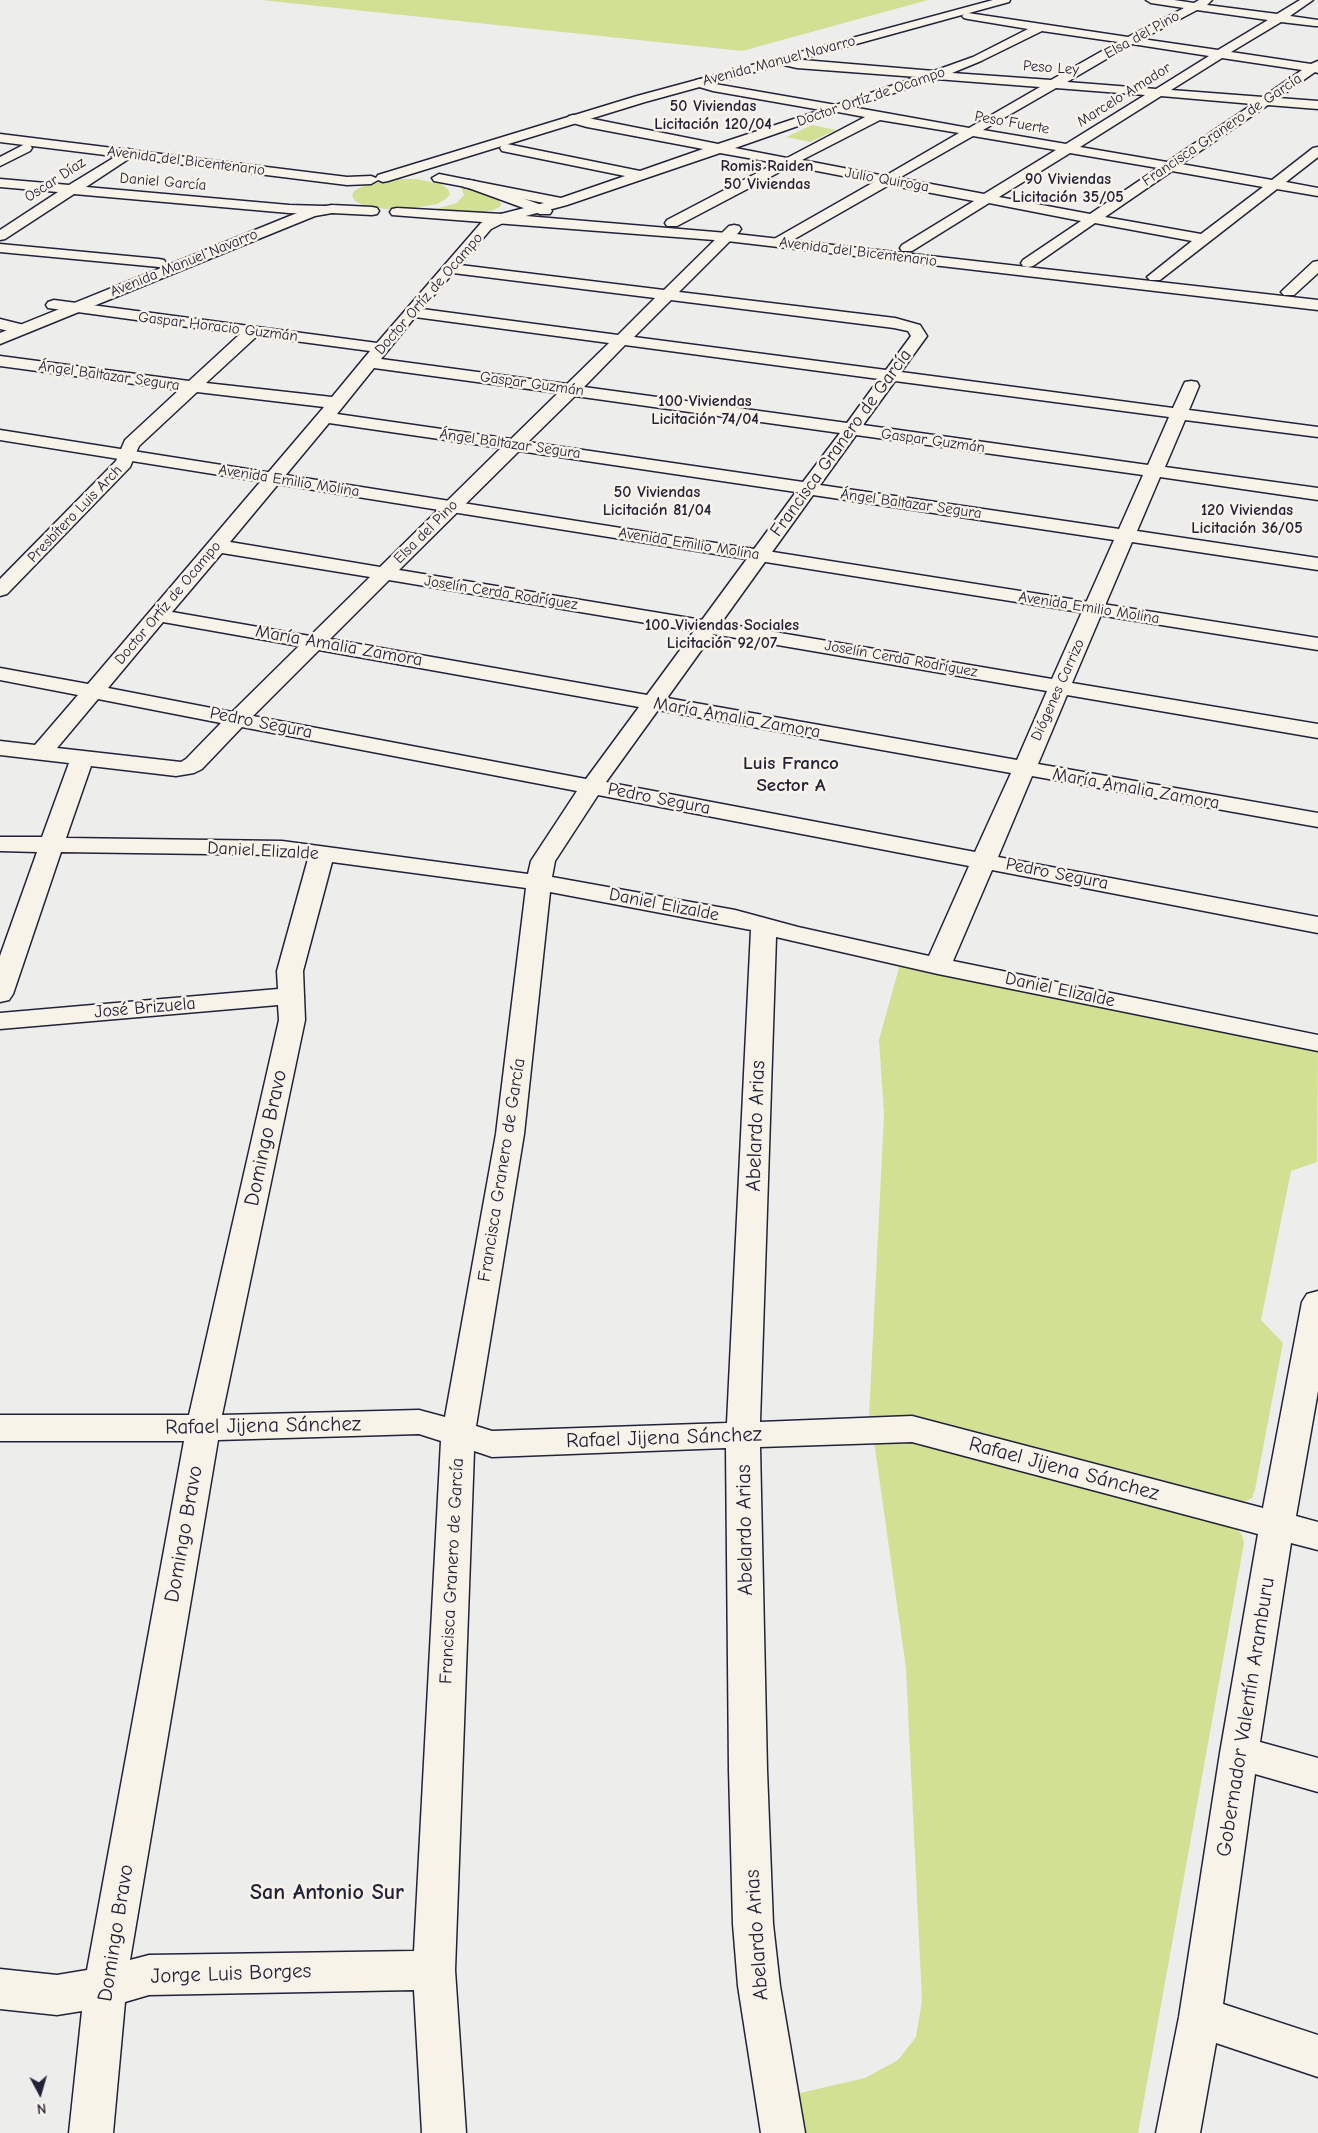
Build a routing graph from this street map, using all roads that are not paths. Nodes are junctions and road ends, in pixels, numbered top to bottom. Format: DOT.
graph roads {
  1 [pos="1151,0"];
  2 [pos="1207,0"];
  3 [pos="1308,0"];
  4 [pos="1010,1"];
  5 [pos="1195,6"];
  6 [pos="968,16"];
  7 [pos="1280,19"];
  8 [pos="1315,23"];
  9 [pos="1040,27"];
  10 [pos="1130,41"];
  11 [pos="1218,54"];
  12 [pos="783,61"];
  13 [pos="797,64"];
  14 [pos="1316,68"];
  15 [pos="935,76"];
  16 [pos="700,82"];
  17 [pos="1054,85"];
  18 [pos="713,87"];
  19 [pos="1158,93"];
  20 [pos="1260,104"];
  21 [pos="1318,105"];
  22 [pos="838,109"];
  23 [pos="877,116"];
  24 [pos="1318,116"];
  25 [pos="573,119"];
  26 [pos="587,123"];
  27 [pos="972,132"];
  28 [pos="0,138"];
  29 [pos="0,145"];
  30 [pos="24,148"];
  31 [pos="507,148"];
  32 [pos="720,149"];
  33 [pos="1068,149"];
  34 [pos="1318,151"];
  35 [pos="123,156"];
  36 [pos="0,162"];
  37 [pos="789,162"];
  38 [pos="1169,167"];
  39 [pos="641,175"];
  40 [pos="437,178"];
  41 [pos="377,179"];
  42 [pos="887,180"];
  43 [pos="0,183"];
  44 [pos="469,184"];
  45 [pos="1273,185"];
  46 [pos="70,190"];
  47 [pos="1318,192"];
  48 [pos="332,195"];
  49 [pos="503,197"];
  50 [pos="987,199"];
  51 [pos="562,202"];
  52 [pos="289,209"];
  53 [pos="537,210"];
  54 [pos="372,211"];
  55 [pos="397,212"];
  56 [pos="502,218"];
  57 [pos="1092,218"];
  58 [pos="672,223"];
  59 [pos="730,233"];
  60 [pos="0,236"];
  61 [pos="785,239"];
  62 [pos="1202,239"];
  63 [pos="0,248"];
  64 [pos="907,248"];
  65 [pos="159,263"];
  66 [pos="1028,263"];
  67 [pos="1318,265"];
  68 [pos="450,268"];
  69 [pos="1155,277"];
  70 [pos="1289,292"];
  71 [pos="665,294"];
  72 [pos="1318,296"];
  73 [pos="54,305"];
  74 [pos="1318,305"];
  75 [pos="74,308"];
  76 [pos="411,312"];
  77 [pos="2,329"];
  78 [pos="252,332"];
  79 [pos="620,340"];
  80 [pos="382,348"];
  81 [pos="0,361"];
  82 [pos="370,362"];
  83 [pos="891,375"];
  84 [pos="1191,386"];
  85 [pos="192,387"];
  86 [pos="570,389"];
  87 [pos="337,403"];
  88 [pos="1179,413"];
  89 [pos="325,417"];
  90 [pos="852,429"];
  91 [pos="1318,432"];
  92 [pos="0,436"];
  93 [pos="514,445"];
  94 [pos="128,455"];
  95 [pos="1154,472"];
  96 [pos="274,479"];
  97 [pos="808,489"];
  98 [pos="1318,494"];
  99 [pos="451,506"];
  100 [pos="1126,536"];
  101 [pos="217,546"];
  102 [pos="760,555"];
  103 [pos="1318,564"];
  104 [pos="384,573"];
  105 [pos="0,590"];
  106 [pos="1094,609"];
  107 [pos="157,615"];
  108 [pos="708,627"];
  109 [pos="315,642"];
  110 [pos="1318,644"];
  111 [pos="0,674"];
  112 [pos="1060,686"];
  113 [pos="94,691"];
  114 [pos="652,703"];
  115 [pos="238,718"];
  116 [pos="1318,730"];
  117 [pos="0,748"];
  118 [pos="41,753"];
  119 [pos="82,758"];
  120 [pos="1024,770"];
  121 [pos="592,786"];
  122 [pos="1318,820"];
  123 [pos="0,844"];
  124 [pos="50,845"];
  125 [pos="322,853"];
  126 [pos="984,860"];
  127 [pos="538,883"];
  128 [pos="1318,925"];
  129 [pos="764,926"];
  130 [pos="938,966"];
  131 [pos="0,994"];
  132 [pos="290,996"];
  133 [pos="0,1021"];
  134 [pos="1318,1043"];
  135 [pos="1318,1302"];
  136 [pos="1314,1345"];
  137 [pos="0,1428"];
  138 [pos="203,1428"];
  139 [pos="458,1435"];
  140 [pos="743,1435"];
  141 [pos="1277,1526"];
  142 [pos="1318,1536"];
  143 [pos="1239,1753"];
  144 [pos="1318,1775"];
  145 [pos="434,1970"];
  146 [pos="105,1987"];
  147 [pos="0,1989"];
  148 [pos="1200,2017"];
  149 [pos="1318,2056"];
  150 [pos="91,2133"];
  151 [pos="444,2133"];
  152 [pos="783,2133"];
  153 [pos="1178,2133"];
  1 -- 5 [label="street"];
  2 -- 5 [label="street, Elsa del Pino"];
  3 -- 7 [label="street, Marcelo Amador"];
  4 -- 6 [label="street, Avenida Manuel Navarro"];
  4 -- 12 [label="street, Avenida Manuel Navarro"];
  5 -- 7 [label="street"];
  5 -- 10 [label="street, Elsa del Pino"];
  6 -- 9 [label="street"];
  6 -- 13 [label="street, Avenida Manuel Navarro"];
  7 -- 8 [label="street"];
  7 -- 11 [label="street, Marcelo Amador"];
  9 -- 10 [label="street"];
  9 -- 15 [label="street, Doctor Ortíz de Ocampo"];
  10 -- 11 [label="street"];
  10 -- 17 [label="street, Elsa del Pino"];
  11 -- 14 [label="street"];
  11 -- 19 [label="street, Marcelo Amador"];
  12 -- 13 [label="street, Peso Ley"];
  12 -- 16 [label="street, Avenida Manuel Navarro"];
  13 -- 15 [label="street, Peso Ley"];
  13 -- 18 [label="street, Avenida Manuel Navarro"];
  14 -- 20 [label="street, Francisca Granero de García"];
  15 -- 17 [label="street, Peso Ley"];
  15 -- 22 [label="street, Doctor Ortíz de Ocampo"];
  16 -- 18 [label="street, Peso Fuerte"];
  16 -- 25 [label="street, Avenida Manuel Navarro"];
  17 -- 19 [label="street, Peso Ley"];
  17 -- 27 [label="street, Elsa del Pino"];
  18 -- 22 [label="street, Peso Fuerte"];
  18 -- 26 [label="street, Avenida Manuel Navarro"];
  19 -- 20 [label="street, Peso Ley"];
  19 -- 33 [label="street, Marcelo Amador"];
  20 -- 21 [label="street"];
  20 -- 24 [label="street"];
  20 -- 38 [label="street, Francisca Granero de García"];
  22 -- 23 [label="street, Peso Fuerte"];
  22 -- 32 [label="street, Doctor Ortíz de Ocampo"];
  23 -- 27 [label="street, Peso Fuerte"];
  23 -- 37 [label="street"];
  25 -- 26 [label="street, Julio Quiroga"];
  25 -- 41 [label="street, Avenida Manuel Navarro"];
  26 -- 31 [label="street, Avenida Manuel Navarro"];
  26 -- 32 [label="street, Julio Quiroga"];
  27 -- 33 [label="street, Peso Fuerte"];
  27 -- 42 [label="street, Elsa del Pino"];
  28 -- 35 [label="street, Avenida del Bicentenario"];
  29 -- 30 [label="street, Avenida del Bicentenario"];
  30 -- 35 [label="street, Avenida del Bicentenario"];
  30 -- 36 [label="street"];
  31 -- 39 [label="street"];
  31 -- 40 [label="street, Avenida Manuel Navarro"];
  32 -- 37 [label="street, Julio Quiroga"];
  32 -- 39 [label="street, Doctor Ortíz de Ocampo"];
  33 -- 38 [label="street, Peso Fuerte"];
  33 -- 50 [label="street, Marcelo Amador"];
  34 -- 45 [label="street"];
  35 -- 41 [label="street, Avenida del Bicentenario"];
  35 -- 46 [label="street, Oscar Díaz"];
  35 -- 48 [label="street, Avenida del Bicentenario"];
  37 -- 42 [label="street, Julio Quiroga"];
  37 -- 58 [label="street"];
  38 -- 45 [label="street, Peso Fuerte"];
  38 -- 57 [label="street, Francisca Granero de García"];
  39 -- 51 [label="street, Doctor Ortíz de Ocampo"];
  40 -- 41 [label="street, Avenida del Bicentenario"];
  40 -- 44 [label="street, Avenida del Bicentenario"];
  40 -- 55 [label="street"];
  41 -- 48 [label="street, Avenida Manuel Navarro"];
  42 -- 50 [label="street, Julio Quiroga"];
  42 -- 61 [label="street, Elsa del Pino"];
  43 -- 46 [label="street, Daniel García"];
  44 -- 49 [label="street, Avenida del Bicentenario"];
  44 -- 51 [label="street"];
  45 -- 47 [label="street, Peso Fuerte"];
  45 -- 62 [label="street"];
  46 -- 52 [label="street, Daniel García"];
  46 -- 60 [label="street, Oscar Díaz"];
  48 -- 52 [label="street, Avenida Manuel Navarro"];
  48 -- 54 [label="street, Avenida Manuel Navarro"];
  48 -- 54 [label="street"];
  48 -- 75 [label="street, Avenida Manuel Navarro"];
  49 -- 53 [label="street, Avenida del Bicentenario"];
  49 -- 56 [label="street"];
  50 -- 57 [label="street, Julio Quiroga"];
  50 -- 64 [label="street, Marcelo Amador"];
  51 -- 53 [label="street, Doctor Ortíz de Ocampo"];
  52 -- 65 [label="street, Avenida Manuel Navarro"];
  53 -- 56 [label="street, Doctor Ortíz de Ocampo"];
  53 -- 58 [label="street, Avenida del Bicentenario"];
  54 -- 55 [label="street, Avenida Manuel Navarro"];
  55 -- 56 [label="street, Avenida del Bicentenario"];
  56 -- 59 [label="street, Avenida del Bicentenario"];
  56 -- 68 [label="street, Doctor Ortíz de Ocampo"];
  57 -- 62 [label="street, Julio Quiroga"];
  57 -- 66 [label="street, Francisca Granero de García"];
  58 -- 59 [label="street, Avenida del Bicentenario"];
  59 -- 61 [label="street, Avenida del Bicentenario"];
  59 -- 71 [label="street, Elsa del Pino"];
  61 -- 64 [label="street, Avenida del Bicentenario"];
  61 -- 74 [label="street, Avenida del Bicentenario"];
  62 -- 69 [label="street"];
  63 -- 65 [label="street"];
  64 -- 66 [label="street, Avenida del Bicentenario"];
  65 -- 73 [label="street, Avenida Manuel Navarro"];
  66 -- 69 [label="street, Avenida del Bicentenario"];
  67 -- 70 [label="street"];
  68 -- 71 [label="street"];
  68 -- 76 [label="street, Doctor Ortíz de Ocampo"];
  69 -- 70 [label="street, Avenida del Bicentenario"];
  70 -- 72 [label="street, Avenida del Bicentenario"];
  71 -- 79 [label="street, Elsa del Pino"];
  71 -- 83 [label="street, Francisca Granero de García"];
  73 -- 75 [label="street, Gaspar Horacio Guzmán"];
  73 -- 77 [label="street, Avenida Manuel Navarro"];
  75 -- 77 [label="street, Avenida Manuel Navarro"];
  75 -- 78 [label="street, Gaspar Horacio Guzmán"];
  76 -- 79 [label="street"];
  76 -- 80 [label="street, Doctor Ortíz de Ocampo"];
  78 -- 80 [label="street, Gaspar Horacio Guzmán"];
  78 -- 85 [label="street, Presbítero Luis Arch"];
  79 -- 83 [label="street"];
  79 -- 86 [label="street, Elsa del Pino"];
  80 -- 82 [label="street, Doctor Ortíz de Ocampo"];
  81 -- 85 [label="street, Ángel Baltazar Segura"];
  82 -- 86 [label="street, Gaspar Guzmán"];
  82 -- 87 [label="street, Doctor Ortíz de Ocampo"];
  83 -- 88 [label="street"];
  83 -- 90 [label="street, Francisca Granero de García"];
  84 -- 88 [label="street, Diógenes Carrizo"];
  85 -- 87 [label="street, Ángel Baltazar Segura"];
  85 -- 94 [label="street, Presbítero Luis Arch"];
  86 -- 90 [label="street, Gaspar Guzmán"];
  86 -- 93 [label="street, Elsa del Pino"];
  87 -- 89 [label="street, Doctor Ortíz de Ocampo"];
  88 -- 91 [label="street"];
  88 -- 95 [label="street, Diógenes Carrizo"];
  89 -- 93 [label="street, Ángel Baltazar Segura"];
  89 -- 96 [label="street, Doctor Ortíz de Ocampo"];
  90 -- 95 [label="street, Gaspar Guzmán"];
  90 -- 97 [label="street, Francisca Granero de García"];
  92 -- 94 [label="street, Avenida Emilio Molina"];
  93 -- 97 [label="street, Ángel Baltazar Segura"];
  93 -- 99 [label="street, Elsa del Pino"];
  94 -- 96 [label="street, Avenida Emilio Molina"];
  94 -- 105 [label="street, Presbítero Luis Arch"];
  95 -- 98 [label="street, Gaspar Guzmán"];
  95 -- 100 [label="street, Diógenes Carrizo"];
  96 -- 99 [label="street, Avenida Emilio Molina"];
  96 -- 101 [label="street, Doctor Ortíz de Ocampo"];
  97 -- 100 [label="street, Ángel Baltazar Segura"];
  97 -- 102 [label="street, Francisca Granero de García"];
  99 -- 102 [label="street, Avenida Emilio Molina"];
  99 -- 104 [label="street, Elsa del Pino"];
  100 -- 103 [label="street, Ángel Baltazar Segura"];
  100 -- 106 [label="street, Diógenes Carrizo"];
  101 -- 104 [label="street, Joselín Cerda Rodríguez"];
  101 -- 107 [label="street, Doctor Ortíz de Ocampo"];
  102 -- 106 [label="street, Avenida Emilio Molina"];
  102 -- 108 [label="street, Francisca Granero de García"];
  104 -- 108 [label="street, Joselín Cerda Rodríguez"];
  104 -- 109 [label="street, Elsa del Pino"];
  106 -- 110 [label="street, Avenida Emilio Molina"];
  106 -- 112 [label="street, Diógenes Carrizo"];
  107 -- 109 [label="street, María Amalia Zamora"];
  107 -- 113 [label="street, Doctor Ortíz de Ocampo"];
  108 -- 112 [label="street, Joselín Cerda Rodríguez"];
  108 -- 114 [label="street, Francisca Granero de García"];
  109 -- 114 [label="street, María Amalia Zamora"];
  109 -- 115 [label="street, Elsa del Pino"];
  111 -- 113 [label="street, Pedro Segura"];
  112 -- 116 [label="street, Joselín Cerda Rodríguez"];
  112 -- 120 [label="street, Diógenes Carrizo"];
  113 -- 115 [label="street, Pedro Segura"];
  113 -- 118 [label="street, Doctor Ortíz de Ocampo"];
  114 -- 120 [label="street, María Amalia Zamora"];
  114 -- 121 [label="street, Francisca Granero de García"];
  115 -- 119 [label="street, Elsa del Pino"];
  115 -- 121 [label="street, Pedro Segura"];
  117 -- 118 [label="street"];
  118 -- 119 [label="street"];
  119 -- 124 [label="street"];
  120 -- 122 [label="street, María Amalia Zamora"];
  120 -- 126 [label="street, Diógenes Carrizo"];
  121 -- 126 [label="street, Pedro Segura"];
  121 -- 127 [label="street, Francisca Granero de García"];
  123 -- 124 [label="street, Daniel Elizalde"];
  124 -- 125 [label="street, Daniel Elizalde"];
  124 -- 131 [label="street"];
  125 -- 127 [label="street, Daniel Elizalde"];
  125 -- 132 [label="street, Domingo Bravo"];
  126 -- 128 [label="street, Pedro Segura"];
  126 -- 130 [label="street, Diógenes Carrizo"];
  127 -- 129 [label="street, Daniel Elizalde"];
  127 -- 139 [label="street, Francisca Granero de García"];
  129 -- 130 [label="street, Daniel Elizalde"];
  129 -- 140 [label="street, Abelardo Arias"];
  130 -- 134 [label="street, Daniel Elizalde"];
  132 -- 133 [label="street, José Brizuela"];
  132 -- 138 [label="street, Domingo Bravo"];
  135 -- 136 [label="street, Gobernador Valentín Aramburu"];
  136 -- 141 [label="street, Gobernador Valentín Aramburu"];
  137 -- 138 [label="street, Rafael Jijena Sánchez"];
  138 -- 139 [label="street, Rafael Jijena Sánchez"];
  138 -- 146 [label="street, Domingo Bravo"];
  139 -- 140 [label="street, Rafael Jijena Sánchez"];
  139 -- 145 [label="street, Francisca Granero de García"];
  140 -- 141 [label="street, Rafael Jijena Sánchez"];
  140 -- 152 [label="street, Abelardo Arias"];
  141 -- 142 [label="street, Rafael Jijena Sánchez"];
  141 -- 143 [label="street, Gobernador Valentín Aramburu"];
  143 -- 144 [label="street"];
  143 -- 148 [label="street, Gobernador Valentín Aramburu"];
  145 -- 146 [label="street, Jorge Luis Borges"];
  145 -- 151 [label="street, Francisca Granero de García"];
  146 -- 147 [label="street, Jorge Luis Borges"];
  146 -- 150 [label="street, Domingo Bravo"];
  148 -- 149 [label="street"];
  148 -- 153 [label="street, Gobernador Valentín Aramburu"];
}
